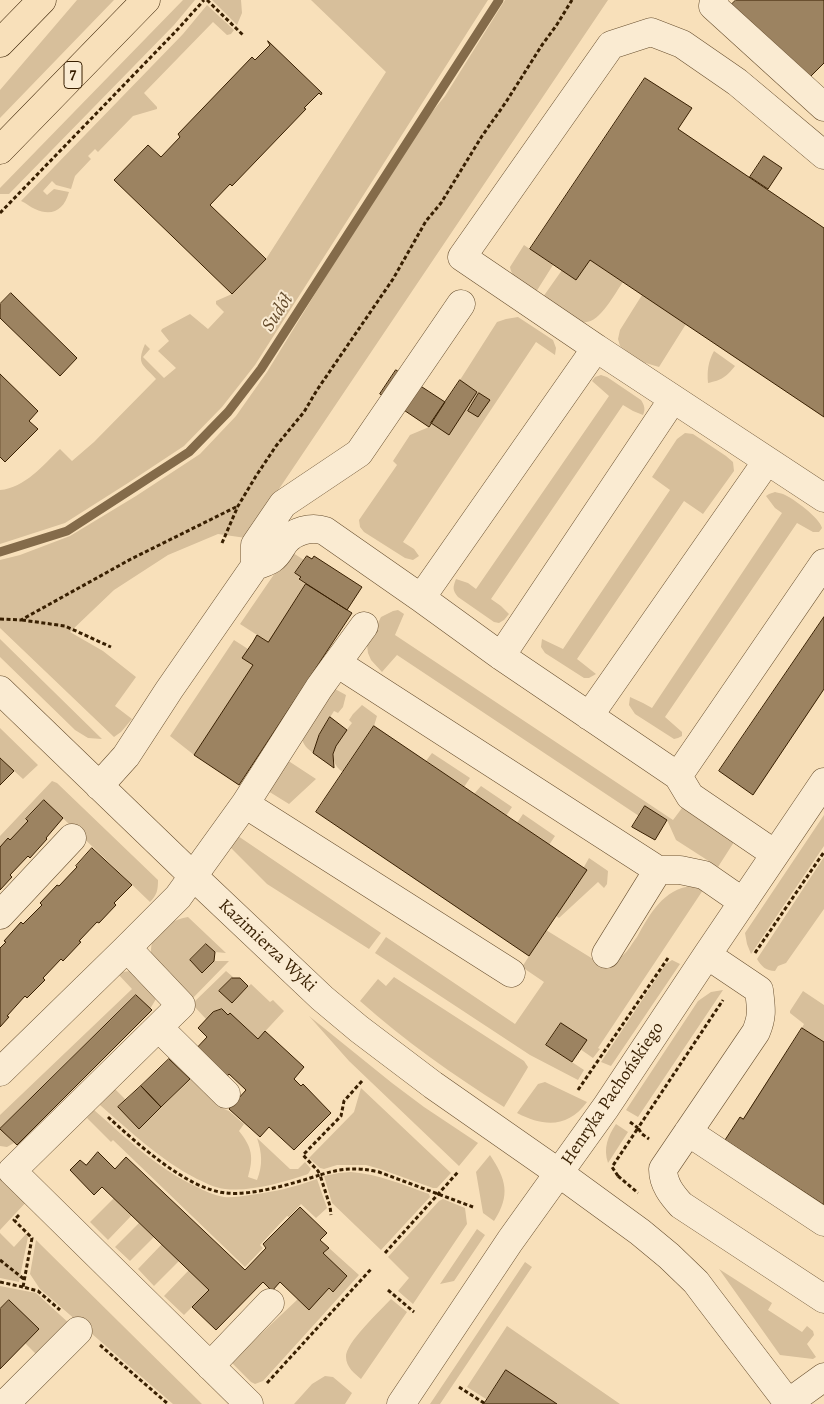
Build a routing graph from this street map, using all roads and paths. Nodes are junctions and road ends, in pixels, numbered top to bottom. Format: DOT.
graph roads {
  1 [pos="42,0"];
  2 [pos="146,0"];
  3 [pos="205,0"];
  4 [pos="572,0"];
  5 [pos="714,0"];
  6 [pos="244,36"];
  7 [pos="0,43"];
  8 [pos="824,107"];
  9 [pos="0,150"];
  10 [pos="824,155"];
  11 [pos="0,213"];
  12 [pos="461,304"];
  13 [pos="596,348"];
  14 [pos="673,399"];
  15 [pos="767,461"];
  16 [pos="824,498"];
  17 [pos="238,506"];
  18 [pos="222,543"];
  19 [pos="824,564"];
  20 [pos="255,566"];
  21 [pos="421,598"];
  22 [pos="0,618"];
  23 [pos="21,620"];
  24 [pos="364,626"];
  25 [pos="111,647"];
  26 [pos="501,656"];
  27 [pos="337,663"];
  28 [pos="0,690"];
  29 [pos="589,716"];
  30 [pos="678,776"];
  31 [pos="824,782"];
  32 [pos="99,786"];
  33 [pos="245,804"];
  34 [pos="72,838"];
  35 [pos="775,854"];
  36 [pos="658,870"];
  37 [pos="193,876"];
  38 [pos="743,902"];
  39 [pos="0,915"];
  40 [pos="127,948"];
  41 [pos="606,954"];
  42 [pos="707,955"];
  43 [pos="668,958"];
  44 [pos="511,973"];
  45 [pos="159,1028"];
  46 [pos="0,1072"];
  47 [pos="362,1082"];
  48 [pos="578,1090"];
  49 [pos="226,1094"];
  50 [pos="104,1114"];
  51 [pos="638,1128"];
  52 [pos="688,1132"];
  53 [pos="6,1165"];
  54 [pos="458,1172"];
  55 [pos="559,1172"];
  56 [pos="320,1175"];
  57 [pos="615,1181"];
  58 [pos="438,1194"];
  59 [pos="473,1207"];
  60 [pos="20,1214"];
  61 [pos="331,1215"];
  62 [pos="824,1222"];
  63 [pos="385,1254"];
  64 [pos="0,1260"];
  65 [pos="372,1268"];
  66 [pos="0,1282"];
  67 [pos="24,1283"];
  68 [pos="388,1290"];
  69 [pos="824,1299"];
  70 [pos="270,1302"];
  71 [pos="414,1312"];
  72 [pos="78,1331"];
  73 [pos="210,1366"];
  74 [pos="824,1377"];
  75 [pos="459,1387"];
  76 [pos="255,1396"];
  77 [pos="484,1403"];
  78 [pos="5,1404"];
  79 [pos="400,1404"];
  80 [pos="789,1404"];
  1 -- 7 [label="main road"];
  2 -- 9 [label="main road, 7"];
  3 -- 6 [label="path"];
  3 -- 11 [label="path"];
  4 -- 17 [label="path"];
  5 -- 8 [label="street"];
  10 -- 13 [label="street"];
  12 -- 20 [label="street"];
  13 -- 14 [label="street"];
  13 -- 21 [label="street"];
  14 -- 15 [label="street"];
  14 -- 26 [label="street"];
  15 -- 16 [label="street"];
  15 -- 29 [label="street"];
  17 -- 18 [label="path"];
  17 -- 23 [label="path"];
  19 -- 30 [label="street"];
  20 -- 21 [label="street"];
  20 -- 32 [label="street"];
  21 -- 26 [label="street"];
  22 -- 23 [label="path"];
  23 -- 25 [label="path"];
  24 -- 27 [label="street"];
  26 -- 29 [label="street"];
  27 -- 33 [label="street"];
  27 -- 36 [label="street"];
  28 -- 32 [label="street, Kazimierza Wyki"];
  29 -- 30 [label="street"];
  30 -- 35 [label="street"];
  31 -- 35 [label="street, Henryka Pachońskiego"];
  32 -- 37 [label="street, Kazimierza Wyki"];
  33 -- 37 [label="street"];
  33 -- 44 [label="street"];
  34 -- 39 [label="street"];
  35 -- 38 [label="street, Henryka Pachońskiego"];
  36 -- 38 [label="street"];
  36 -- 41 [label="street"];
  37 -- 40 [label="street"];
  37 -- 55 [label="street, Kazimierza Wyki"];
  38 -- 42 [label="street, Henryka Pachońskiego"];
  40 -- 45 [label="street"];
  40 -- 46 [label="street"];
  42 -- 52 [label="street"];
  42 -- 55 [label="street, Henryka Pachońskiego"];
  43 -- 48 [label="path"];
  45 -- 49 [label="street"];
  45 -- 53 [label="street"];
  47 -- 56 [label="path"];
  50 -- 56 [label="path"];
  51 -- 57 [label="path"];
  52 -- 62 [label="street"];
  52 -- 69 [label="street"];
  53 -- 73 [label="street"];
  54 -- 58 [label="path"];
  55 -- 79 [label="street, Henryka Pachońskiego"];
  55 -- 80 [label="street, Kazimierza Wyki"];
  56 -- 58 [label="path"];
  56 -- 61 [label="path"];
  58 -- 59 [label="path"];
  58 -- 63 [label="path"];
  60 -- 67 [label="path"];
  64 -- 67 [label="path"];
  65 -- 76 [label="path"];
  66 -- 67 [label="path"];
  68 -- 71 [label="path"];
  70 -- 73 [label="street"];
  72 -- 78 [label="street"];
  73 -- 76 [label="street"];
  74 -- 80 [label="street"];
  75 -- 77 [label="path"];
}
